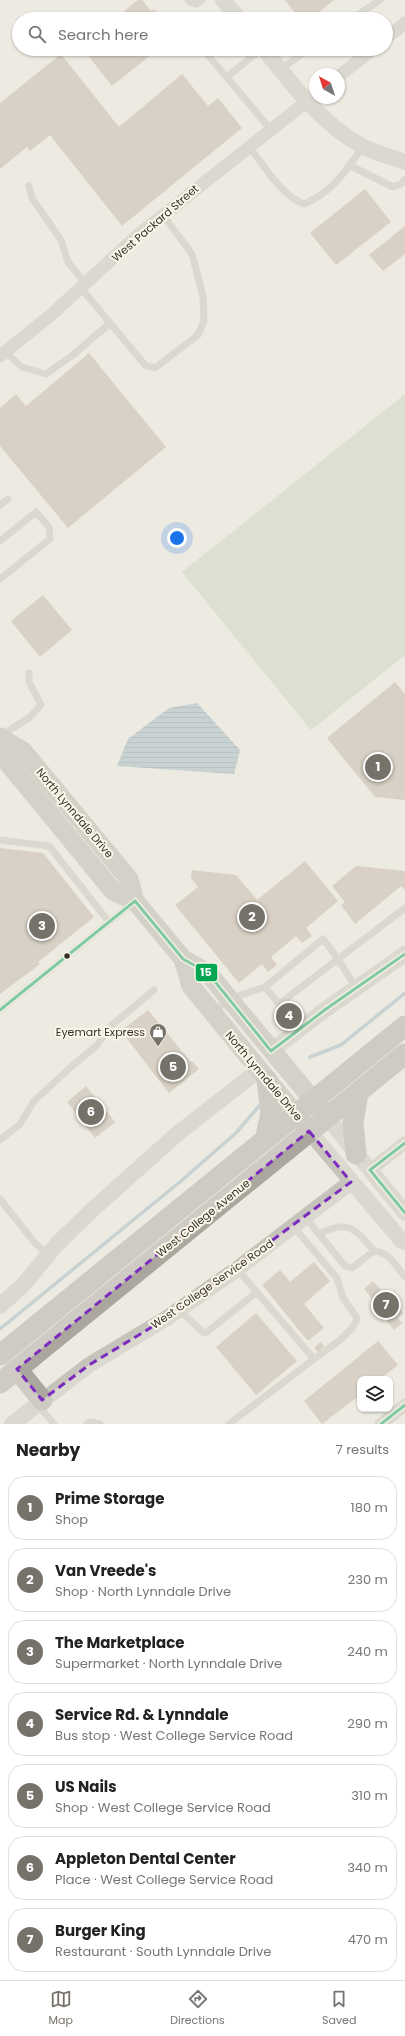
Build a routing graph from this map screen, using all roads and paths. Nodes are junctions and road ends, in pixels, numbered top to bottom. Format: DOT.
graph roads {
  1 [pos="188,0"];
  2 [pos="202,0"];
  3 [pos="223,0"];
  4 [pos="380,0"];
  5 [pos="233,12"];
  6 [pos="362,12"];
  7 [pos="405,23"];
  8 [pos="393,32"];
  9 [pos="209,56"];
  10 [pos="253,56"];
  11 [pos="269,56"];
  12 [pos="299,56"];
  13 [pos="364,56"];
  14 [pos="281,69"];
  15 [pos="345,71"];
  16 [pos="227,77"];
  17 [pos="309,96"];
  18 [pos="309,100"];
  19 [pos="316,104"];
  20 [pos="271,130"];
  21 [pos="363,146"];
  22 [pos="249,147"];
  23 [pos="405,162"];
  24 [pos="349,165"];
  25 [pos="405,179"];
  26 [pos="29,186"];
  27 [pos="164,215"];
  28 [pos="83,286"];
  29 [pos="110,323"];
  30 [pos="2,354"];
  31 [pos="8,499"];
  32 [pos="0,505"];
  33 [pos="0,541"];
  34 [pos="0,579"];
  35 [pos="29,673"];
  36 [pos="0,737"];
  37 [pos="0,840"];
  38 [pos="136,901"];
  39 [pos="405,908"];
  40 [pos="110,922"];
  41 [pos="405,954"];
  42 [pos="183,959"];
  43 [pos="338,959"];
  44 [pos="265,987"];
  45 [pos="356,988"];
  46 [pos="154,990"];
  47 [pos="229,999"];
  48 [pos="0,1010"];
  49 [pos="212,1013"];
  50 [pos="405,1026"];
  51 [pos="271,1051"];
  52 [pos="405,1054"];
  53 [pos="263,1075"];
  54 [pos="358,1092"];
  55 [pos="313,1101"];
  56 [pos="296,1115"];
  57 [pos="327,1118"];
  58 [pos="309,1131"];
  59 [pos="0,1140"];
  60 [pos="265,1140"];
  61 [pos="405,1143"];
  62 [pos="356,1154"];
  63 [pos="370,1170"];
  64 [pos="351,1182"];
  65 [pos="0,1200"];
  66 [pos="405,1213"];
  67 [pos="299,1221"];
  68 [pos="319,1234"];
  69 [pos="405,1242"];
  70 [pos="374,1251"];
  71 [pos="48,1255"];
  72 [pos="236,1269"];
  73 [pos="404,1275"];
  74 [pos="258,1292"];
  75 [pos="0,1306"];
  76 [pos="179,1309"];
  77 [pos="0,1355"];
  78 [pos="314,1359"];
  79 [pos="17,1369"];
  80 [pos="0,1383"];
  81 [pos="42,1400"];
  82 [pos="405,1405"];
  83 [pos="12,1424"];
  84 [pos="54,1424"];
  85 [pos="87,1424"];
  86 [pos="100,1424"];
  87 [pos="229,1424"];
  88 [pos="381,1424"];
  1 -- 2 [label="lane"];
  3 -- 5 [label="street"];
  4 -- 6 [label="lane"];
  7 -- 8 [label="street"];
  9 -- 16 [label="lane"];
  10 -- 16 [label="lane"];
  11 -- 14 [label="street"];
  12 -- 14 [label="lane"];
  13 -- 15 [label="street"];
  14 -- 17 [label="street"];
  16 -- 20 [label="lane"];
  18 -- 20 [label="street, West Packard Street"];
  19 -- 21 [label="street"];
  20 -- 22 [label="street, West Packard Street"];
  21 -- 23 [label="street"];
  21 -- 24 [label="lane"];
  22 -- 24 [label="lane"];
  22 -- 27 [label="street, West Packard Street"];
  24 -- 25 [label="lane"];
  26 -- 28 [label="lane"];
  27 -- 28 [label="street, West Packard Street"];
  27 -- 29 [label="lane"];
  28 -- 29 [label="lane"];
  28 -- 30 [label="street, West Packard Street"];
  29 -- 30 [label="lane"];
  31 -- 32 [label="lane"];
  33 -- 34 [label="lane"];
  35 -- 36 [label="lane"];
  36 -- 38 [label="main road, North Lynndale Drive"];
  37 -- 40 [label="lane"];
  38 -- 40 [label="lane"];
  38 -- 42 [label="main road, North Lynndale Drive"];
  39 -- 43 [label="lane"];
  40 -- 48 [label="lane"];
  41 -- 45 [label="street"];
  42 -- 47 [label="main road, North Lynndale Drive"];
  42 -- 49 [label="main road, North Lynndale Drive"];
  43 -- 44 [label="lane"];
  43 -- 44 [label="lane"];
  43 -- 45 [label="lane"];
  44 -- 47 [label="lane"];
  45 -- 51 [label="street"];
  46 -- 59 [label="lane"];
  47 -- 49 [label="lane"];
  47 -- 51 [label="main road, North Lynndale Drive"];
  49 -- 53 [label="main road, North Lynndale Drive"];
  50 -- 55 [label="main road, West College Avenue"];
  51 -- 55 [label="main road, North Lynndale Drive"];
  52 -- 54 [label="main road, West College Avenue"];
  53 -- 56 [label="main road, North Lynndale Drive"];
  53 -- 60 [label="main road"];
  53 -- 71 [label="street"];
  54 -- 57 [label="main road, West College Avenue"];
  54 -- 62 [label="main road"];
  55 -- 56 [label="main road, West College Avenue"];
  55 -- 57 [label="main road, North Lynndale Drive"];
  56 -- 58 [label="main road, North Lynndale Drive"];
  56 -- 60 [label="main road, West College Avenue"];
  57 -- 58 [label="main road, West College Avenue"];
  57 -- 62 [label="street"];
  58 -- 64 [label="street"];
  58 -- 79 [label="main road, West College Avenue"];
  60 -- 77 [label="main road, West College Avenue"];
  61 -- 63 [label="street"];
  62 -- 63 [label="street"];
  63 -- 66 [label="street"];
  64 -- 67 [label="street, West College Service Road"];
  64 -- 69 [label="street"];
  65 -- 71 [label="lane"];
  67 -- 68 [label="lane"];
  67 -- 72 [label="street, West College Service Road"];
  67 -- 78 [label="lane"];
  68 -- 70 [label="lane"];
  68 -- 70 [label="lane"];
  70 -- 73 [label="lane"];
  71 -- 75 [label="street"];
  72 -- 74 [label="lane"];
  72 -- 76 [label="street, West College Service Road"];
  74 -- 76 [label="lane"];
  74 -- 78 [label="lane"];
  76 -- 81 [label="street, West College Service Road"];
  78 -- 87 [label="lane"];
  79 -- 80 [label="main road, West College Avenue"];
  79 -- 81 [label="main road"];
  81 -- 83 [label="street, West College Service Road"];
  81 -- 84 [label="lane"];
  82 -- 88 [label="street"];
  85 -- 86 [label="lane"];
}
